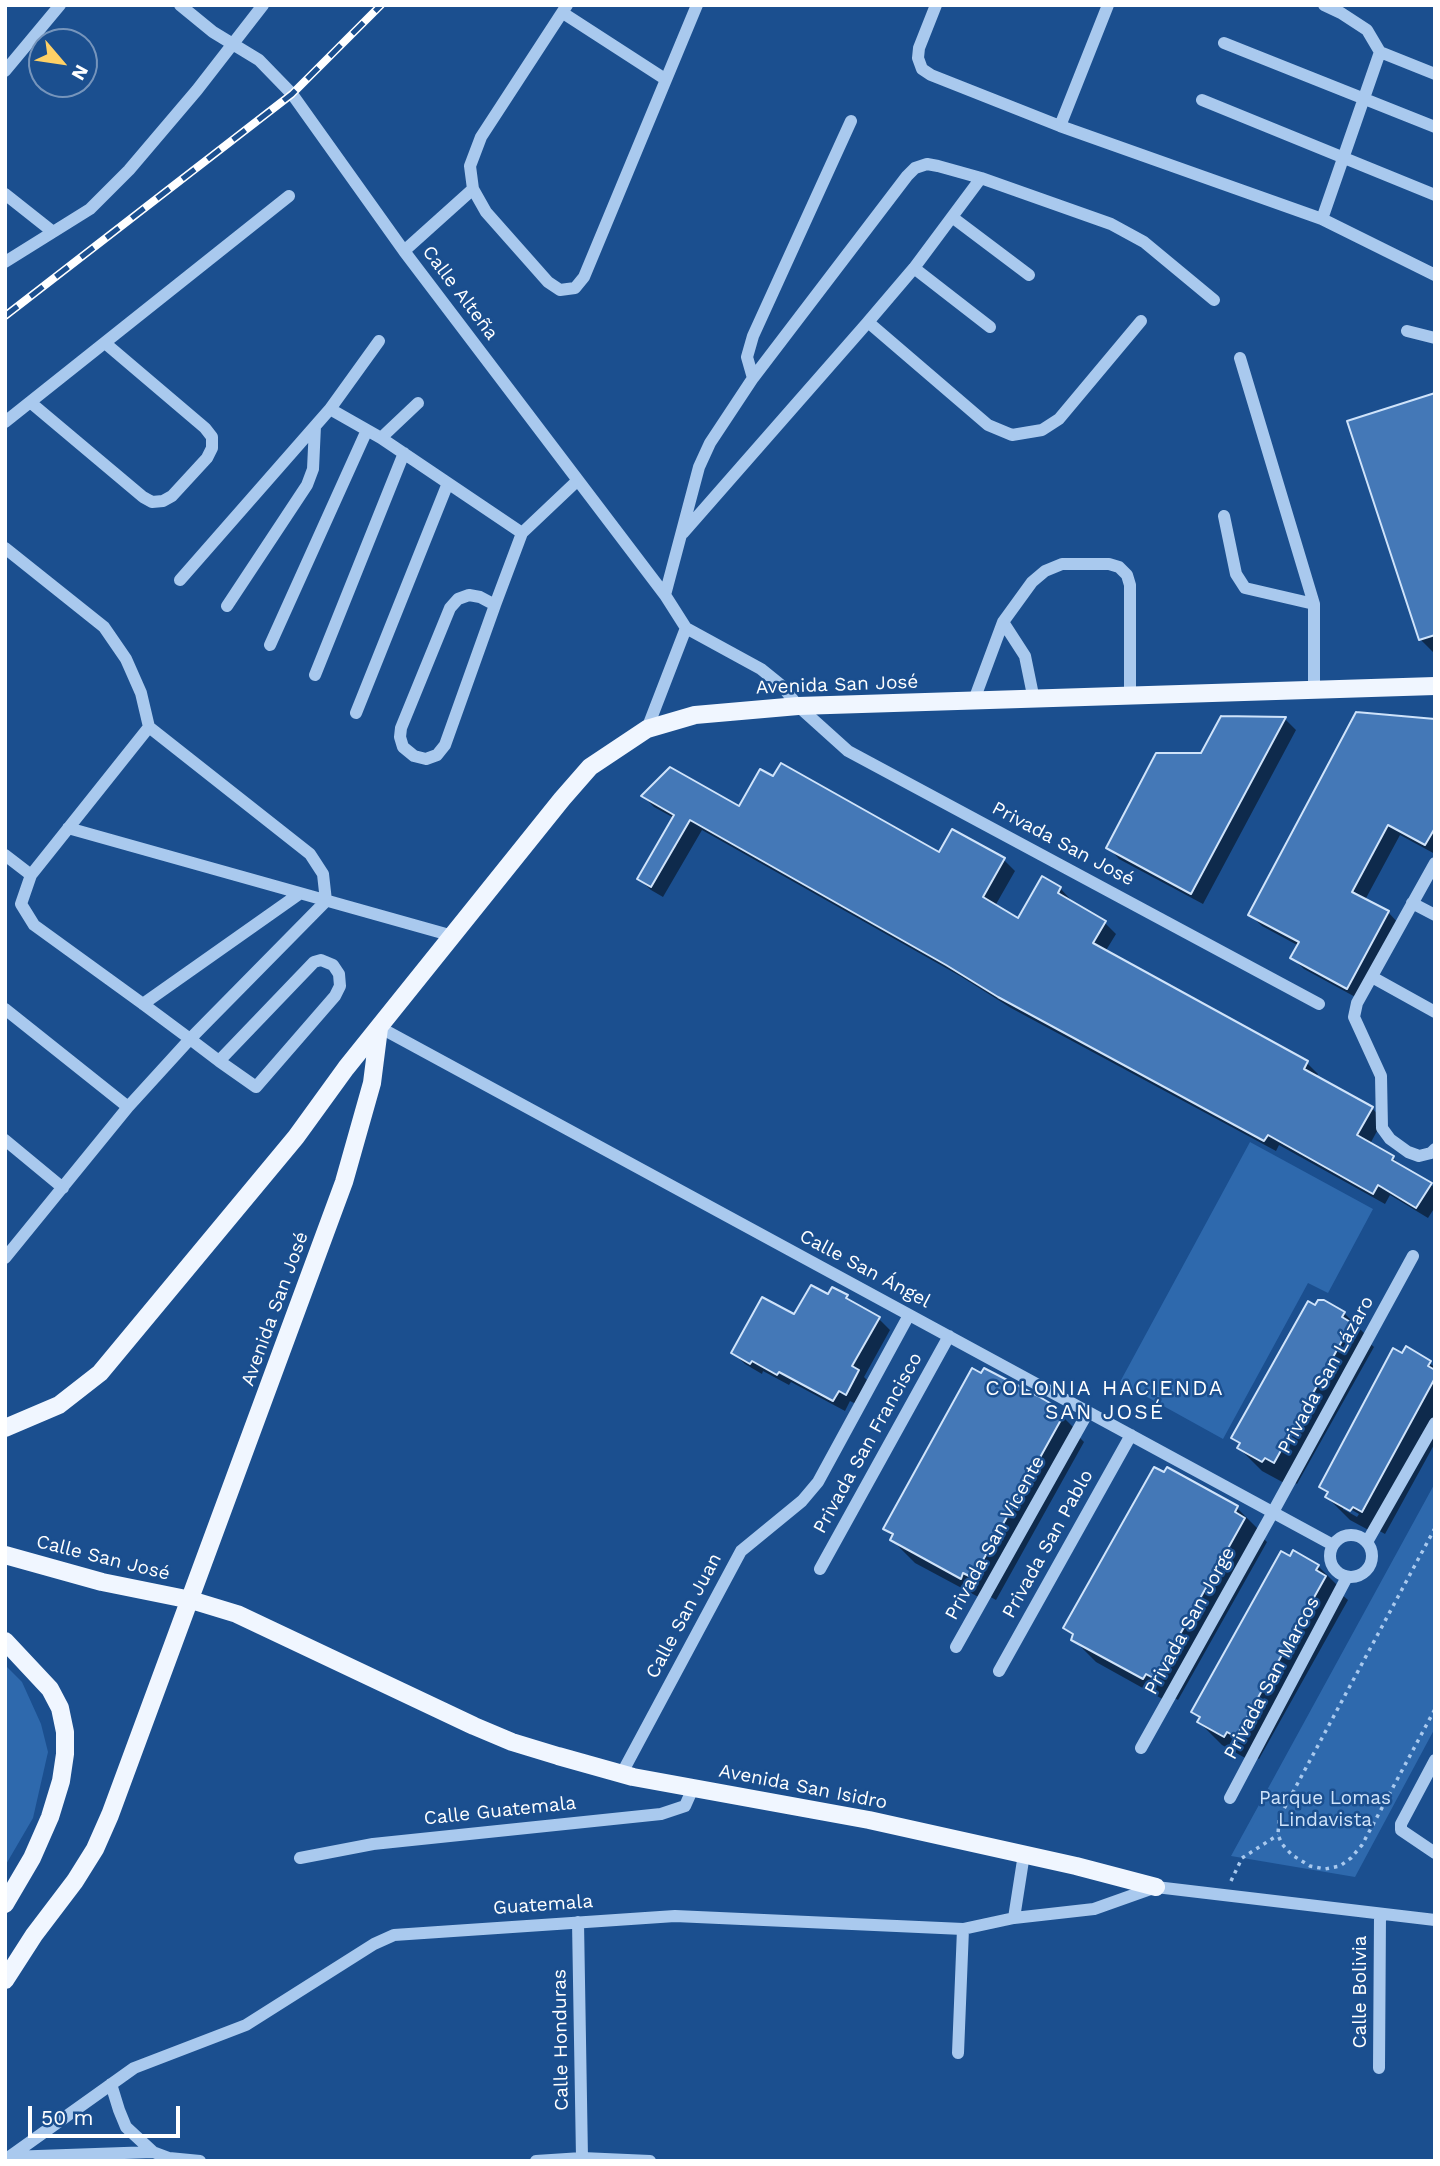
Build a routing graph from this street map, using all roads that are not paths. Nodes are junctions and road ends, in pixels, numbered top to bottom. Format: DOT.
graph roads {
  1 [pos="60,5"];
  2 [pos="180,5"];
  3 [pos="263,5"];
  4 [pos="697,5"];
  5 [pos="936,5"];
  6 [pos="1108,5"];
  7 [pos="1324,5"];
  8 [pos="565,9"];
  9 [pos="1224,43"];
  10 [pos="233,45"];
  11 [pos="1380,52"];
  12 [pos="5,71"];
  13 [pos="1435,74"];
  14 [pos="665,79"];
  15 [pos="1364,98"];
  16 [pos="1202,100"];
  17 [pos="852,121"];
  18 [pos="1060,127"];
  19 [pos="1435,127"];
  20 [pos="1343,157"];
  21 [pos="981,178"];
  22 [pos="473,189"];
  23 [pos="5,194"];
  24 [pos="1435,195"];
  25 [pos="289,196"];
  26 [pos="952,217"];
  27 [pos="1322,219"];
  28 [pos="53,232"];
  29 [pos="404,251"];
  30 [pos="5,262"];
  31 [pos="914,268"];
  32 [pos="1029,275"];
  33 [pos="1435,275"];
  34 [pos="1214,300"];
  35 [pos="1141,321"];
  36 [pos="868,322"];
  37 [pos="990,327"];
  38 [pos="1407,331"];
  39 [pos="1435,338"];
  40 [pos="379,341"];
  41 [pos="105,343"];
  42 [pos="1240,358"];
  43 [pos="753,378"];
  44 [pos="30,402"];
  45 [pos="418,402"];
  46 [pos="330,409"];
  47 [pos="5,422"];
  48 [pos="315,426"];
  49 [pos="367,430"];
  50 [pos="380,438"];
  51 [pos="404,453"];
  52 [pos="578,480"];
  53 [pos="448,483"];
  54 [pos="1224,516"];
  55 [pos="522,533"];
  56 [pos="681,536"];
  57 [pos="5,548"];
  58 [pos="180,580"];
  59 [pos="665,595"];
  60 [pos="1314,604"];
  61 [pos="495,605"];
  62 [pos="227,607"];
  63 [pos="1003,622"];
  64 [pos="686,628"];
  65 [pos="270,645"];
  66 [pos="314,675"];
  67 [pos="1435,686"];
  68 [pos="1314,691"];
  69 [pos="1130,697"];
  70 [pos="974,700"];
  71 [pos="1034,700"];
  72 [pos="797,706"];
  73 [pos="356,713"];
  74 [pos="149,727"];
  75 [pos="647,729"];
  76 [pos="68,828"];
  77 [pos="5,855"];
  78 [pos="1435,863"];
  79 [pos="31,875"];
  80 [pos="299,894"];
  81 [pos="326,901"];
  82 [pos="1412,903"];
  83 [pos="1435,915"];
  84 [pos="453,936"];
  85 [pos="1372,977"];
  86 [pos="1319,1003"];
  87 [pos="143,1004"];
  88 [pos="5,1009"];
  89 [pos="1435,1012"];
  90 [pos="379,1027"];
  91 [pos="190,1039"];
  92 [pos="219,1061"];
  93 [pos="128,1107"];
  94 [pos="5,1140"];
  95 [pos="1435,1149"];
  96 [pos="63,1188"];
  97 [pos="1413,1256"];
  98 [pos="5,1258"];
  99 [pos="909,1315"];
  100 [pos="949,1336"];
  101 [pos="1088,1412"];
  102 [pos="1435,1423"];
  103 [pos="5,1428"];
  104 [pos="1131,1436"];
  105 [pos="1273,1512"];
  106 [pos="1367,1542"];
  107 [pos="1334,1545"];
  108 [pos="5,1555"];
  109 [pos="820,1569"];
  110 [pos="1347,1577"];
  111 [pos="191,1600"];
  112 [pos="5,1641"];
  113 [pos="956,1647"];
  114 [pos="999,1671"];
  115 [pos="1141,1748"];
  116 [pos="1435,1760"];
  117 [pos="622,1773"];
  118 [pos="693,1788"];
  119 [pos="1230,1798"];
  120 [pos="1435,1853"];
  121 [pos="1024,1854"];
  122 [pos="299,1858"];
  123 [pos="1156,1887"];
  124 [pos="5,1904"];
  125 [pos="1380,1915"];
  126 [pos="1014,1918"];
  127 [pos="1435,1920"];
  128 [pos="578,1922"];
  129 [pos="963,1929"];
  130 [pos="5,1980"];
  131 [pos="958,2053"];
  132 [pos="1379,2068"];
  133 [pos="111,2084"];
  134 [pos="153,2152"];
  135 [pos="7,2158"];
  136 [pos="582,2158"];
  137 [pos="169,2159"];
  138 [pos="633,2160"];
  139 [pos="200,2161"];
  140 [pos="536,2161"];
  141 [pos="650,2161"];
  1 -- 12 [label="street"];
  2 -- 10 [label="street, Calle Alteña"];
  3 -- 10 [label="street"];
  4 -- 14 [label="street"];
  5 -- 18 [label="street"];
  6 -- 18 [label="street"];
  7 -- 11 [label="street"];
  8 -- 14 [label="street"];
  8 -- 22 [label="street"];
  9 -- 15 [label="street"];
  10 -- 28 [label="street"];
  10 -- 29 [label="street, Calle Alteña"];
  11 -- 13 [label="street"];
  11 -- 15 [label="street"];
  14 -- 22 [label="street"];
  15 -- 19 [label="street"];
  15 -- 20 [label="street"];
  16 -- 20 [label="street"];
  17 -- 43 [label="street"];
  18 -- 27 [label="street"];
  20 -- 24 [label="street"];
  20 -- 27 [label="street"];
  21 -- 26 [label="street"];
  21 -- 34 [label="street"];
  21 -- 43 [label="street"];
  22 -- 29 [label="street"];
  23 -- 28 [label="street"];
  25 -- 41 [label="street"];
  26 -- 31 [label="street"];
  26 -- 32 [label="street"];
  27 -- 33 [label="street"];
  28 -- 30 [label="street"];
  29 -- 52 [label="street, Calle Alteña"];
  31 -- 36 [label="street"];
  31 -- 37 [label="street"];
  35 -- 36 [label="street"];
  36 -- 56 [label="street"];
  38 -- 39 [label="street"];
  40 -- 46 [label="street"];
  41 -- 44 [label="street"];
  41 -- 44 [label="street"];
  42 -- 60 [label="street"];
  43 -- 56 [label="street"];
  44 -- 47 [label="street"];
  45 -- 50 [label="street"];
  46 -- 48 [label="street"];
  46 -- 49 [label="street"];
  48 -- 58 [label="street"];
  48 -- 62 [label="street"];
  49 -- 50 [label="street"];
  49 -- 65 [label="street"];
  50 -- 51 [label="street"];
  51 -- 53 [label="street"];
  51 -- 66 [label="street"];
  52 -- 55 [label="street"];
  52 -- 59 [label="street, Calle Alteña"];
  53 -- 55 [label="street"];
  53 -- 73 [label="street"];
  54 -- 60 [label="street"];
  55 -- 61 [label="street"];
  56 -- 59 [label="street"];
  57 -- 74 [label="street"];
  59 -- 64 [label="street, Calle Alteña"];
  60 -- 68 [label="street"];
  61 -- 61 [label="street"];
  63 -- 69 [label="street"];
  63 -- 70 [label="street"];
  63 -- 71 [label="street"];
  64 -- 72 [label="street, Calle Alteña"];
  64 -- 75 [label="street"];
  67 -- 68 [label="main road, Avenida San José"];
  68 -- 69 [label="main road, Avenida San José"];
  69 -- 71 [label="main road, Avenida San José"];
  70 -- 71 [label="main road, Avenida San José"];
  70 -- 72 [label="main road, Avenida San José"];
  72 -- 75 [label="main road, Avenida San José"];
  72 -- 86 [label="street, Privada San José"];
  74 -- 76 [label="street"];
  74 -- 81 [label="street"];
  75 -- 84 [label="main road, Avenida San José"];
  76 -- 79 [label="street"];
  76 -- 80 [label="street"];
  77 -- 79 [label="street"];
  78 -- 82 [label="street"];
  79 -- 87 [label="street"];
  80 -- 81 [label="street"];
  80 -- 87 [label="street"];
  81 -- 84 [label="street"];
  81 -- 91 [label="street"];
  82 -- 83 [label="street"];
  82 -- 85 [label="street"];
  84 -- 90 [label="main road, Avenida San José"];
  85 -- 89 [label="street"];
  85 -- 95 [label="street"];
  87 -- 91 [label="street"];
  88 -- 93 [label="street"];
  90 -- 99 [label="street, Calle San Ángel"];
  90 -- 103 [label="main road, Avenida San José"];
  90 -- 111 [label="main road, Avenida San José"];
  91 -- 92 [label="street"];
  91 -- 93 [label="street"];
  92 -- 92 [label="street"];
  93 -- 96 [label="street"];
  94 -- 96 [label="street"];
  96 -- 98 [label="street"];
  97 -- 105 [label="street, Privada San Lázaro"];
  99 -- 100 [label="street, Calle San Ángel"];
  99 -- 117 [label="street, Calle San Juan"];
  100 -- 101 [label="street, Calle San Ángel"];
  100 -- 109 [label="street, Privada San Francisco"];
  101 -- 104 [label="street, Calle San Ángel"];
  101 -- 113 [label="street, Privada San Vicente"];
  102 -- 106 [label="street"];
  104 -- 105 [label="street, Calle San Ángel"];
  104 -- 114 [label="street, Privada San Pablo"];
  105 -- 107 [label="street, Calle San Ángel"];
  105 -- 115 [label="street, Privada San Jorge"];
  106 -- 107 [label="street"];
  106 -- 110 [label="street"];
  107 -- 110 [label="street"];
  108 -- 111 [label="main road, Calle San José"];
  110 -- 119 [label="street, Privada San Marcos"];
  111 -- 117 [label="main road, Avenida San Isidro"];
  111 -- 130 [label="main road, Avenida San José"];
  112 -- 124 [label="main road"];
  116 -- 120 [label="street"];
  117 -- 118 [label="main road, Avenida San Isidro"];
  118 -- 121 [label="main road, Avenida San Isidro"];
  118 -- 122 [label="street, Calle Guatemala"];
  121 -- 123 [label="main road, Avenida San Isidro"];
  121 -- 126 [label="street"];
  123 -- 125 [label="street, Avenida San Isidro"];
  123 -- 126 [label="street"];
  125 -- 127 [label="street, Avenida San Isidro"];
  125 -- 132 [label="street, Calle Bolivia"];
  126 -- 129 [label="street, Guatemala"];
  128 -- 129 [label="street, Guatemala"];
  128 -- 133 [label="street, Guatemala"];
  128 -- 136 [label="street, Calle Honduras"];
  129 -- 131 [label="street"];
  133 -- 134 [label="street"];
  133 -- 135 [label="street, Guatemala"];
  134 -- 135 [label="street"];
  134 -- 137 [label="street"];
  136 -- 138 [label="street"];
  136 -- 140 [label="street"];
  137 -- 139 [label="street"];
  138 -- 141 [label="street"];
}
